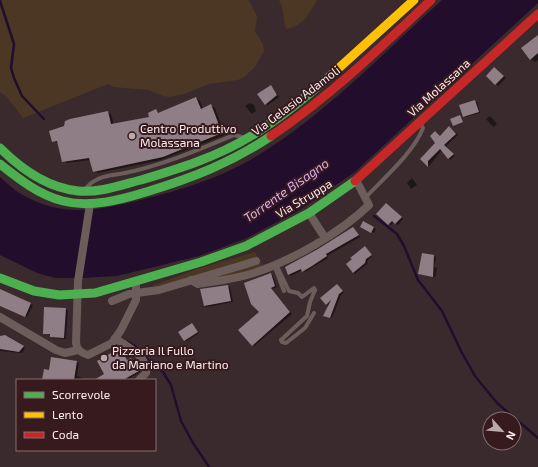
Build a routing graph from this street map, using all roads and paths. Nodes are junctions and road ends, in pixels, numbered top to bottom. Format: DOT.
graph roads {
  1 [pos="414,0"];
  2 [pos="431,0"];
  3 [pos="538,14"];
  4 [pos="419,122"];
  5 [pos="244,138"];
  6 [pos="0,148"];
  7 [pos="0,164"];
  8 [pos="356,180"];
  9 [pos="85,190"];
  10 [pos="366,197"];
  11 [pos="90,206"];
  12 [pos="309,213"];
  13 [pos="325,238"];
  14 [pos="256,261"];
  15 [pos="243,264"];
  16 [pos="275,264"];
  17 [pos="175,270"];
  18 [pos="253,273"];
  19 [pos="0,278"];
  20 [pos="136,282"];
  21 [pos="191,282"];
  22 [pos="284,292"];
  23 [pos="137,293"];
  24 [pos="77,294"];
  25 [pos="112,301"];
  26 [pos="314,313"];
  27 [pos="0,317"];
  28 [pos="115,338"];
  29 [pos="78,350"];
  30 [pos="140,379"];
  1 -- 9 [label="main road, Via Gelasio Adamoli"];
  2 -- 11 [label="main road, Via Gelasio Adamoli"];
  3 -- 4 [label="main road, Via Molassana"];
  4 -- 8 [label="main road, Via Molassana"];
  4 -- 10 [label="lane"];
  5 -- 9 [label="lane"];
  6 -- 9 [label="main road, Via Gelasio Adamoli"];
  7 -- 11 [label="main road, Via Gelasio Adamoli"];
  8 -- 10 [label="street"];
  8 -- 12 [label="main road, Via Struppa"];
  10 -- 13 [label="street"];
  11 -- 24 [label="street"];
  12 -- 13 [label="street"];
  12 -- 17 [label="main road, Via Struppa"];
  13 -- 16 [label="street"];
  14 -- 15 [label="street"];
  15 -- 18 [label="street"];
  15 -- 21 [label="street"];
  16 -- 18 [label="street"];
  16 -- 22 [label="lane"];
  16 -- 26 [label="lane"];
  17 -- 20 [label="main road, Via Struppa"];
  17 -- 21 [label="street"];
  18 -- 21 [label="street"];
  19 -- 24 [label="main road, Via Struppa"];
  20 -- 23 [label="street"];
  20 -- 24 [label="main road, Via Struppa"];
  21 -- 23 [label="street"];
  23 -- 25 [label="street"];
  23 -- 28 [label="street"];
  24 -- 29 [label="street"];
  27 -- 29 [label="street"];
  28 -- 29 [label="street"];
  28 -- 30 [label="street"];
}
